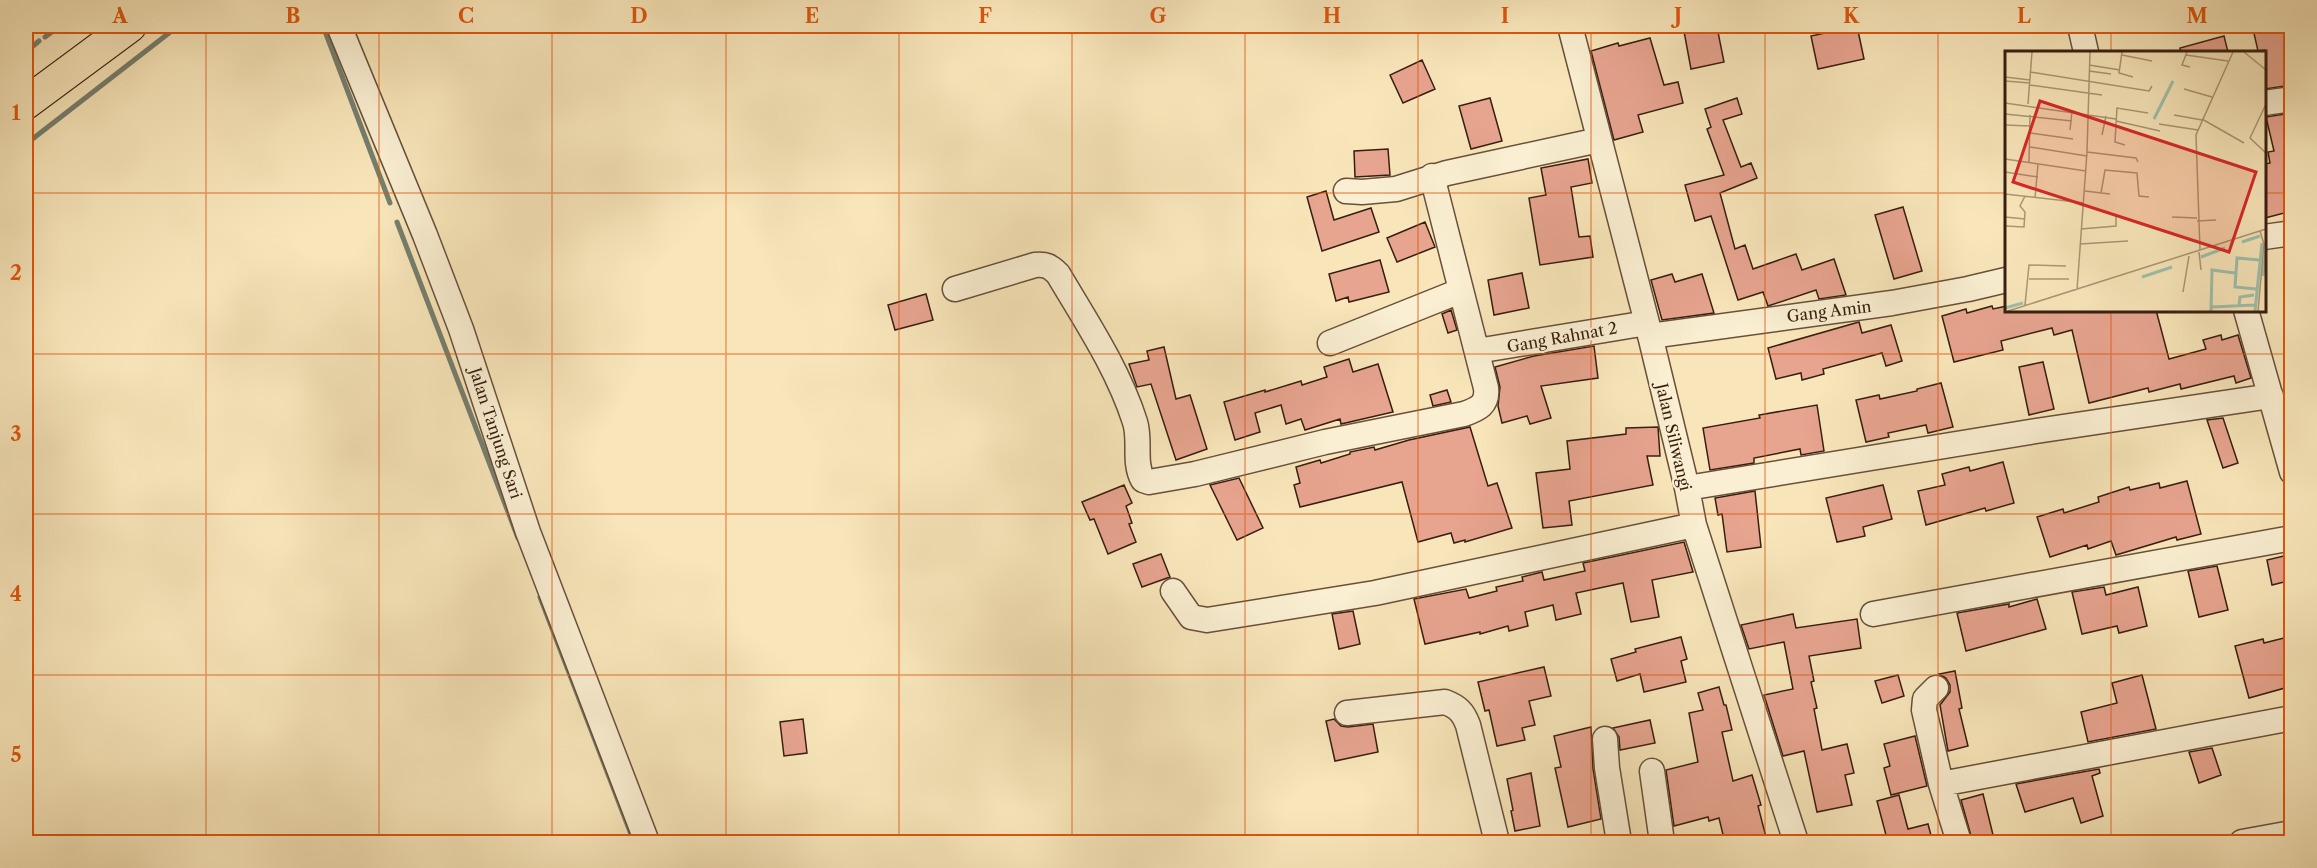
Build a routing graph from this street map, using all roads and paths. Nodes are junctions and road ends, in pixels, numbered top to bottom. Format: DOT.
graph roads {
  1 [pos="130,26"];
  2 [pos="339,26"];
  3 [pos="1570,26"];
  4 [pos="2080,26"];
  5 [pos="2086,51"];
  6 [pos="2292,99"];
  7 [pos="26,103"];
  8 [pos="2266,103"];
  9 [pos="1599,140"];
  10 [pos="1432,176"];
  11 [pos="1347,191"];
  12 [pos="2292,233"];
  13 [pos="2266,237"];
  14 [pos="2005,281"];
  15 [pos="955,289"];
  16 [pos="1460,291"];
  17 [pos="2247,312"];
  18 [pos="1649,329"];
  19 [pos="1330,343"];
  20 [pos="1477,351"];
  21 [pos="2271,396"];
  22 [pos="2292,472"];
  23 [pos="1687,488"];
  24 [pos="1694,525"];
  25 [pos="2292,538"];
  26 [pos="1173,591"];
  27 [pos="1873,614"];
  28 [pos="1936,688"];
  29 [pos="1347,713"];
  30 [pos="2292,718"];
  31 [pos="1605,739"];
  32 [pos="1652,771"];
  33 [pos="1941,784"];
  34 [pos="2292,833"];
  35 [pos="647,843"];
  36 [pos="1497,843"];
  37 [pos="1619,843"];
  38 [pos="1662,843"];
  39 [pos="1796,843"];
  40 [pos="1959,843"];
  41 [pos="2242,843"];
  1 -- 7 [label="main road"];
  2 -- 35 [label="street, Jalan Tanjung Sari"];
  3 -- 9 [label="street, Jalan Siliwangi"];
  4 -- 5 [label="street"];
  6 -- 8 [label="street"];
  9 -- 10 [label="street"];
  9 -- 18 [label="street, Jalan Siliwangi"];
  10 -- 11 [label="street"];
  10 -- 16 [label="street"];
  12 -- 13 [label="street"];
  14 -- 18 [label="street, Gang Amin"];
  15 -- 20 [label="street"];
  16 -- 19 [label="street"];
  16 -- 20 [label="street"];
  17 -- 21 [label="street"];
  18 -- 20 [label="street, Gang Rahnat 2"];
  18 -- 23 [label="street, Jalan Siliwangi"];
  21 -- 22 [label="street"];
  21 -- 23 [label="street"];
  23 -- 24 [label="street, Jalan Siliwangi"];
  24 -- 26 [label="street"];
  24 -- 39 [label="street, Jalan Siliwangi"];
  25 -- 27 [label="street"];
  28 -- 33 [label="street"];
  29 -- 36 [label="street"];
  30 -- 33 [label="street"];
  31 -- 37 [label="street"];
  32 -- 38 [label="street"];
  33 -- 40 [label="street"];
  34 -- 41 [label="street"];
}
